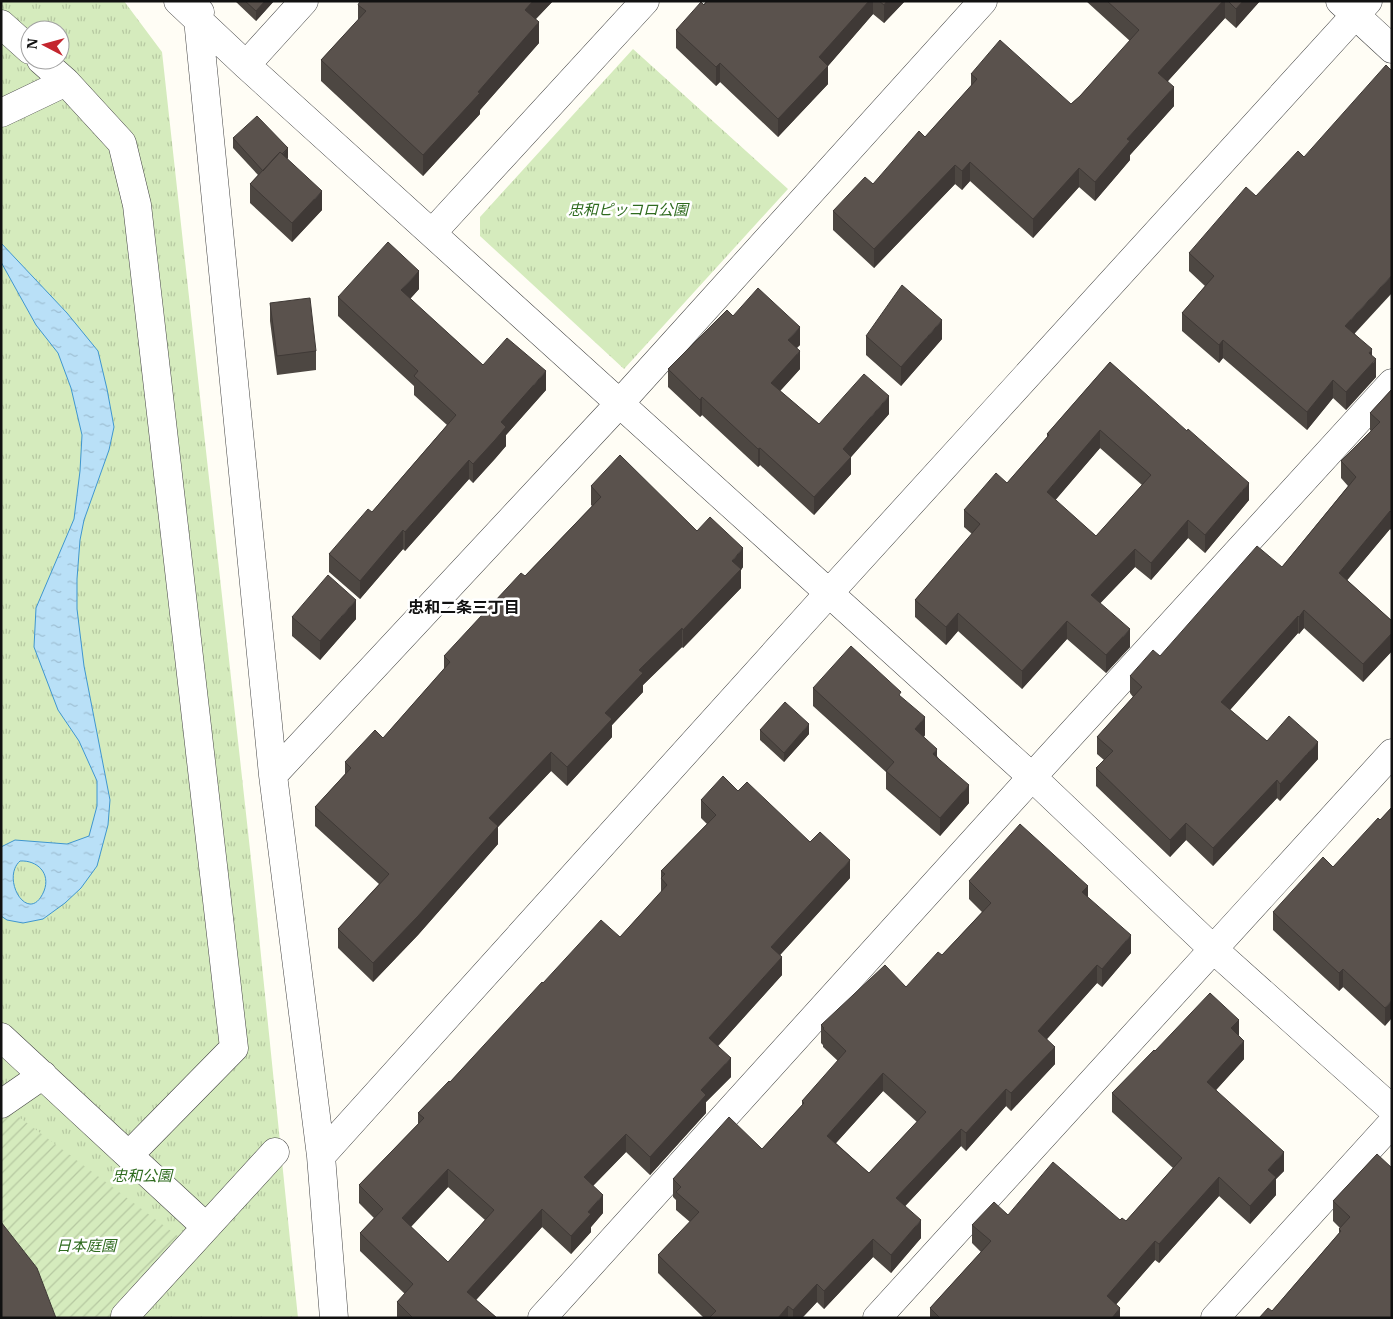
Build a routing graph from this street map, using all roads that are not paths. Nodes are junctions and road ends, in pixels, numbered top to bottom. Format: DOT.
graph roads {
  1 [pos="178,1"];
  2 [pos="304,1"];
  3 [pos="645,1"];
  4 [pos="983,1"];
  5 [pos="1354,6"];
  6 [pos="200,10"];
  7 [pos="1,24"];
  8 [pos="20,41"];
  9 [pos="1392,49"];
  10 [pos="246,65"];
  11 [pos="52,70"];
  12 [pos="66,82"];
  13 [pos="1,113"];
  14 [pos="432,233"];
  15 [pos="1392,383"];
  16 [pos="619,404"];
  17 [pos="829,593"];
  18 [pos="1392,753"];
  19 [pos="273,775"];
  20 [pos="1032,777"];
  21 [pos="1212,948"];
  22 [pos="1,1037"];
  23 [pos="43,1075"];
  24 [pos="1,1104"];
  25 [pos="1392,1109"];
  26 [pos="1392,1123"];
  27 [pos="274,1152"];
  28 [pos="129,1155"];
  29 [pos="321,1156"];
  30 [pos="206,1227"];
  31 [pos="125,1318"];
  32 [pos="334,1318"];
  33 [pos="542,1318"];
  34 [pos="877,1318"];
  35 [pos="1215,1318"];
  1 -- 6 [label="street"];
  2 -- 10 [label="street"];
  3 -- 14 [label="street"];
  4 -- 16 [label="street"];
  5 -- 9 [label="street"];
  5 -- 17 [label="street"];
  6 -- 10 [label="street"];
  6 -- 19 [label="street"];
  7 -- 8 [label="street"];
  10 -- 14 [label="street"];
  11 -- 12 [label="street"];
  12 -- 13 [label="street"];
  12 -- 28 [label="street"];
  14 -- 16 [label="street"];
  15 -- 20 [label="street"];
  16 -- 17 [label="street"];
  16 -- 19 [label="street"];
  17 -- 20 [label="street"];
  17 -- 29 [label="street"];
  18 -- 21 [label="street"];
  19 -- 29 [label="street"];
  20 -- 21 [label="street"];
  20 -- 33 [label="street"];
  21 -- 25 [label="street"];
  21 -- 34 [label="street"];
  22 -- 23 [label="street"];
  23 -- 24 [label="street"];
  23 -- 28 [label="street"];
  26 -- 35 [label="street"];
  27 -- 30 [label="street"];
  28 -- 30 [label="street"];
  29 -- 32 [label="street"];
  30 -- 31 [label="street"];
}
